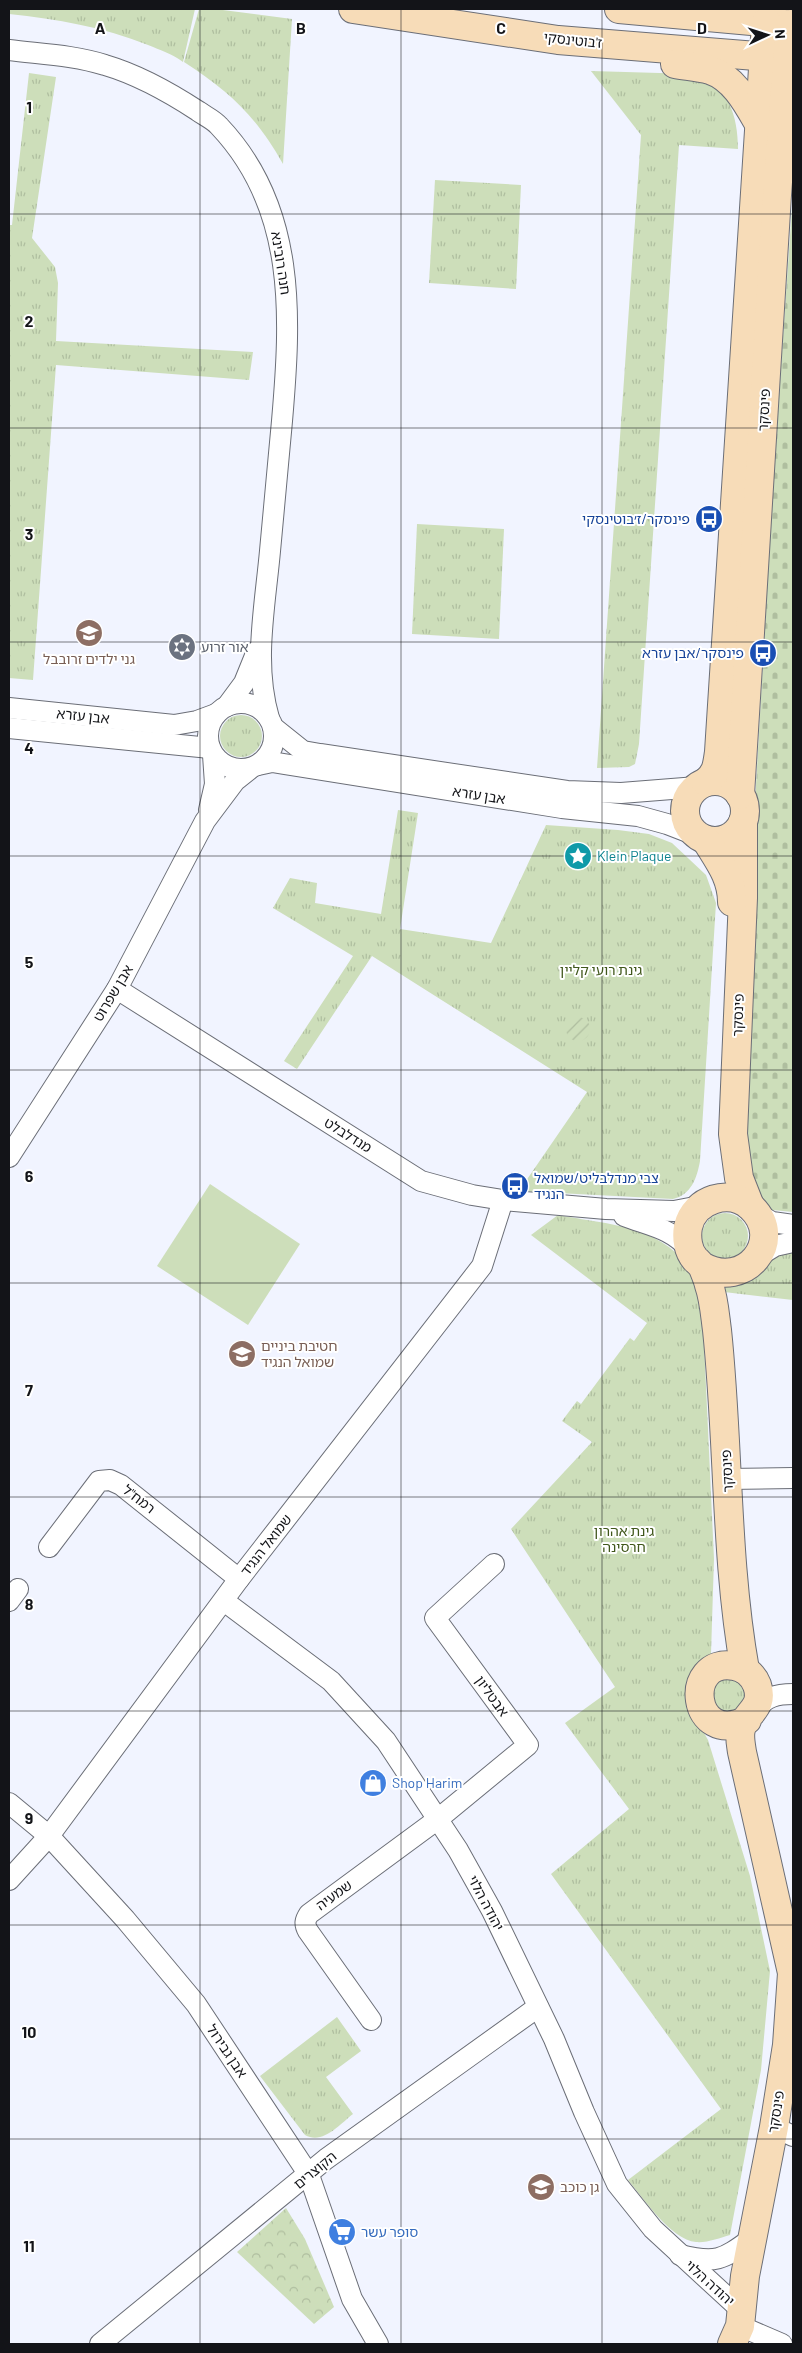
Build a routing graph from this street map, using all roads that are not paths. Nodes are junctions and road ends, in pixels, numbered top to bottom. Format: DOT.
graph roads {
  1 [pos="353,9"];
  2 [pos="619,9"];
  3 [pos="682,11"];
  4 [pos="781,18"];
  5 [pos="558,40"];
  6 [pos="9,50"];
  7 [pos="781,57"];
  8 [pos="793,117"];
  9 [pos="759,124"];
  10 [pos="777,195"];
  11 [pos="261,642"];
  12 [pos="9,708"];
  13 [pos="221,710"];
  14 [pos="31,711"];
  15 [pos="9,718"];
  16 [pos="271,723"];
  17 [pos="9,728"];
  18 [pos="212,751"];
  19 [pos="254,767"];
  20 [pos="701,784"];
  21 [pos="740,795"];
  22 [pos="206,821"];
  23 [pos="743,822"];
  24 [pos="702,838"];
  25 [pos="117,989"];
  26 [pos="9,1157"];
  27 [pos="504,1200"];
  28 [pos="702,1205"];
  29 [pos="606,1209"];
  30 [pos="754,1210"];
  31 [pos="793,1225"];
  32 [pos="793,1242"];
  33 [pos="696,1258"];
  34 [pos="749,1263"];
  35 [pos="723,1388"];
  36 [pos="793,1478"];
  37 [pos="727,1479"];
  38 [pos="49,1547"];
  39 [pos="730,1553"];
  40 [pos="494,1564"];
  41 [pos="240,1580"];
  42 [pos="224,1601"];
  43 [pos="717,1667"];
  44 [pos="745,1670"];
  45 [pos="793,1694"];
  46 [pos="751,1715"];
  47 [pos="709,1718"];
  48 [pos="9,1803"];
  49 [pos="438,1819"];
  50 [pos="756,1820"];
  51 [pos="49,1836"];
  52 [pos="9,1880"];
  53 [pos="792,1973"];
  54 [pos="538,2007"];
  55 [pos="371,2020"];
  56 [pos="784,2132"];
  57 [pos="309,2175"];
  58 [pos="751,2238"];
  59 [pos="680,2255"];
  60 [pos="738,2327"];
  61 [pos="100,2344"];
  62 [pos="378,2344"];
  63 [pos="782,2344"];
  1 -- 5 [label="street, ז'בוטינסקי"];
  2 -- 3 [label="street"];
  3 -- 4 [label="street"];
  4 -- 7 [label="street, פינסקר"];
  5 -- 7 [label="street, ז'בוטינסקי"];
  5 -- 9 [label="street"];
  6 -- 11 [label="street, חנה רובינא"];
  7 -- 9 [label="street, פינסקר"];
  7 -- 10 [label="street, פינסקר"];
  8 -- 10 [label="street"];
  9 -- 20 [label="street, פינסקר"];
  10 -- 21 [label="street, פינסקר"];
  11 -- 13 [label="street, חנה רובינא"];
  11 -- 16 [label="street, חנה רובינא"];
  12 -- 14 [label="street, אבן עזרא"];
  13 -- 14 [label="street, אבן עזרא"];
  13 -- 16 [label="street"];
  13 -- 18 [label="street"];
  14 -- 15 [label="street"];
  16 -- 19 [label="street"];
  16 -- 20 [label="street, אבן עזרא"];
  17 -- 18 [label="street, אבן עזרא"];
  18 -- 19 [label="street"];
  18 -- 22 [label="street, אבן שפרוט"];
  19 -- 22 [label="street, אבן שפרוט"];
  19 -- 24 [label="street, אבן עזרא"];
  20 -- 21 [label="street"];
  20 -- 24 [label="street"];
  21 -- 23 [label="street"];
  22 -- 25 [label="street, אבן שפרוט"];
  23 -- 24 [label="street"];
  23 -- 30 [label="street, פינסקר"];
  24 -- 28 [label="street, פינסקר"];
  25 -- 26 [label="street, אבן שפרוט"];
  25 -- 27 [label="street, מנדלבלט"];
  27 -- 29 [label="street, מנדלבלט"];
  27 -- 41 [label="street, שמואל הנגיד"];
  28 -- 29 [label="street, מנדלבלט"];
  28 -- 30 [label="street"];
  28 -- 33 [label="street"];
  29 -- 33 [label="street, מנדלבלט"];
  30 -- 31 [label="street"];
  30 -- 34 [label="street"];
  32 -- 34 [label="street"];
  33 -- 34 [label="street"];
  33 -- 35 [label="street, פינסקר"];
  34 -- 35 [label="street, פינסקר"];
  35 -- 37 [label="street, פינסקר"];
  36 -- 37 [label="street"];
  37 -- 39 [label="street, פינסקר"];
  38 -- 41 [label="street, רמח\"ל"];
  39 -- 43 [label="street, פינסקר"];
  39 -- 44 [label="street, פינסקר"];
  40 -- 49 [label="street, אבטליון"];
  41 -- 42 [label="street, שמואל הנגיד"];
  42 -- 49 [label="street, יהודה הלוי"];
  42 -- 51 [label="street, שמואל הנגיד"];
  43 -- 44 [label="street"];
  43 -- 47 [label="street"];
  44 -- 46 [label="street"];
  45 -- 46 [label="street"];
  46 -- 47 [label="street"];
  46 -- 50 [label="street, פינסקר"];
  47 -- 50 [label="street, פינסקר"];
  48 -- 51 [label="street, אבן גבירול"];
  49 -- 54 [label="street, יהודה הלוי"];
  49 -- 55 [label="street, שמעיה"];
  50 -- 53 [label="street, פינסקר"];
  51 -- 52 [label="street, שמואל הנגיד"];
  51 -- 57 [label="street, אבן גבירול"];
  53 -- 56 [label="street, פינסקר"];
  54 -- 57 [label="street, הקוצרים"];
  54 -- 59 [label="street, יהודה הלוי"];
  56 -- 58 [label="street, פינסקר"];
  57 -- 61 [label="street, הקוצרים"];
  57 -- 62 [label="street, אבן גבירול"];
  58 -- 59 [label="street, יהודה הלוי"];
  58 -- 60 [label="street, פינסקר"];
  59 -- 60 [label="street, יהודה הלוי"];
  60 -- 63 [label="street, יהודה הלוי"];
}
